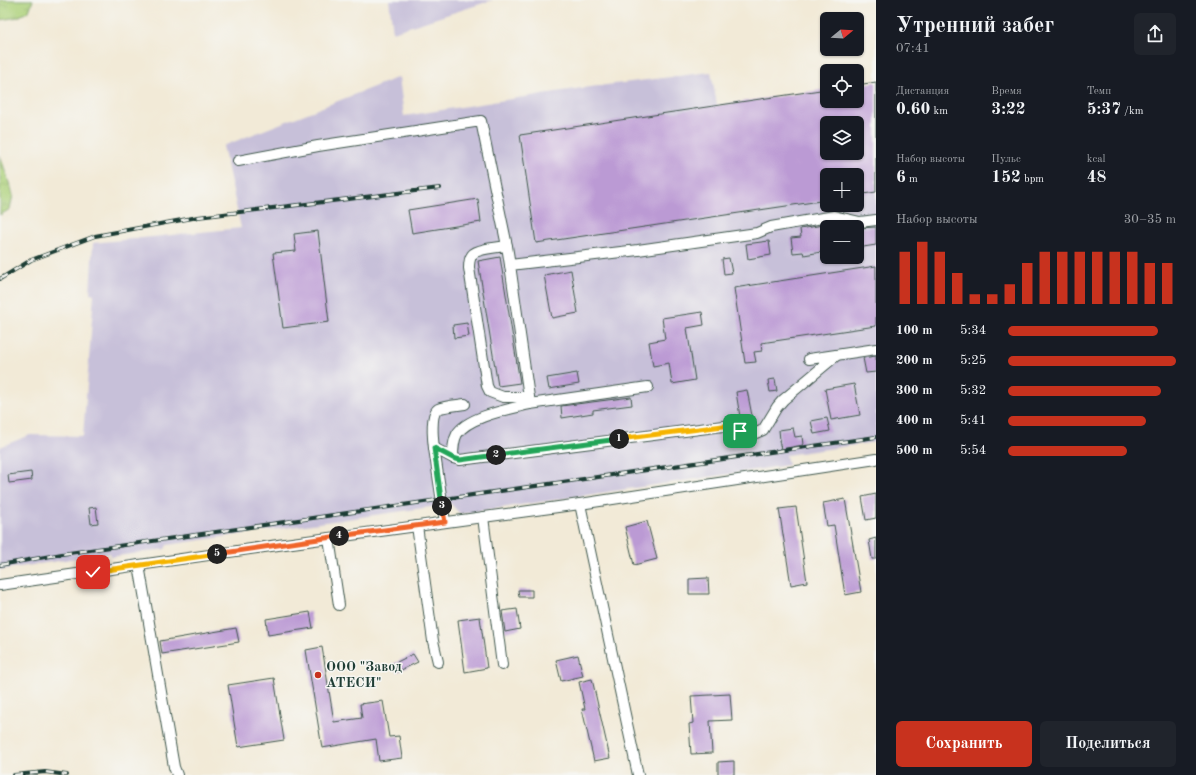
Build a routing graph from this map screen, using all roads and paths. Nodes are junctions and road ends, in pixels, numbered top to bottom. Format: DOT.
graph roads {
  1 [pos="238,161"];
  2 [pos="876,220"];
  3 [pos="507,246"];
  4 [pos="510,265"];
  5 [pos="876,349"];
  6 [pos="837,355"];
  7 [pos="809,359"];
  8 [pos="648,387"];
  9 [pos="530,400"];
  10 [pos="466,404"];
  11 [pos="434,448"];
  12 [pos="453,458"];
  13 [pos="876,459"];
  14 [pos="580,504"];
  15 [pos="482,517"];
  16 [pos="445,522"];
  17 [pos="417,526"];
  18 [pos="329,538"];
  19 [pos="140,565"];
  20 [pos="0,585"];
  21 [pos="339,605"];
  22 [pos="438,662"];
  23 [pos="502,665"];
  24 [pos="177,775"];
  25 [pos="638,775"];
  1 -- 3 [label="street"];
  2 -- 4 [label="street"];
  3 -- 4 [label="street"];
  3 -- 9 [label="street"];
  4 -- 9 [label="street"];
  5 -- 6 [label="street"];
  6 -- 7 [label="street"];
  6 -- 12 [label="street"];
  8 -- 9 [label="street"];
  9 -- 12 [label="street"];
  10 -- 11 [label="street"];
  11 -- 12 [label="street"];
  11 -- 16 [label="street"];
  13 -- 14 [label="street"];
  14 -- 15 [label="street"];
  14 -- 25 [label="street"];
  15 -- 16 [label="street"];
  15 -- 23 [label="street"];
  16 -- 17 [label="street"];
  17 -- 18 [label="street"];
  17 -- 22 [label="street"];
  18 -- 19 [label="street"];
  18 -- 21 [label="street"];
  19 -- 20 [label="street"];
  19 -- 24 [label="street"];
}
